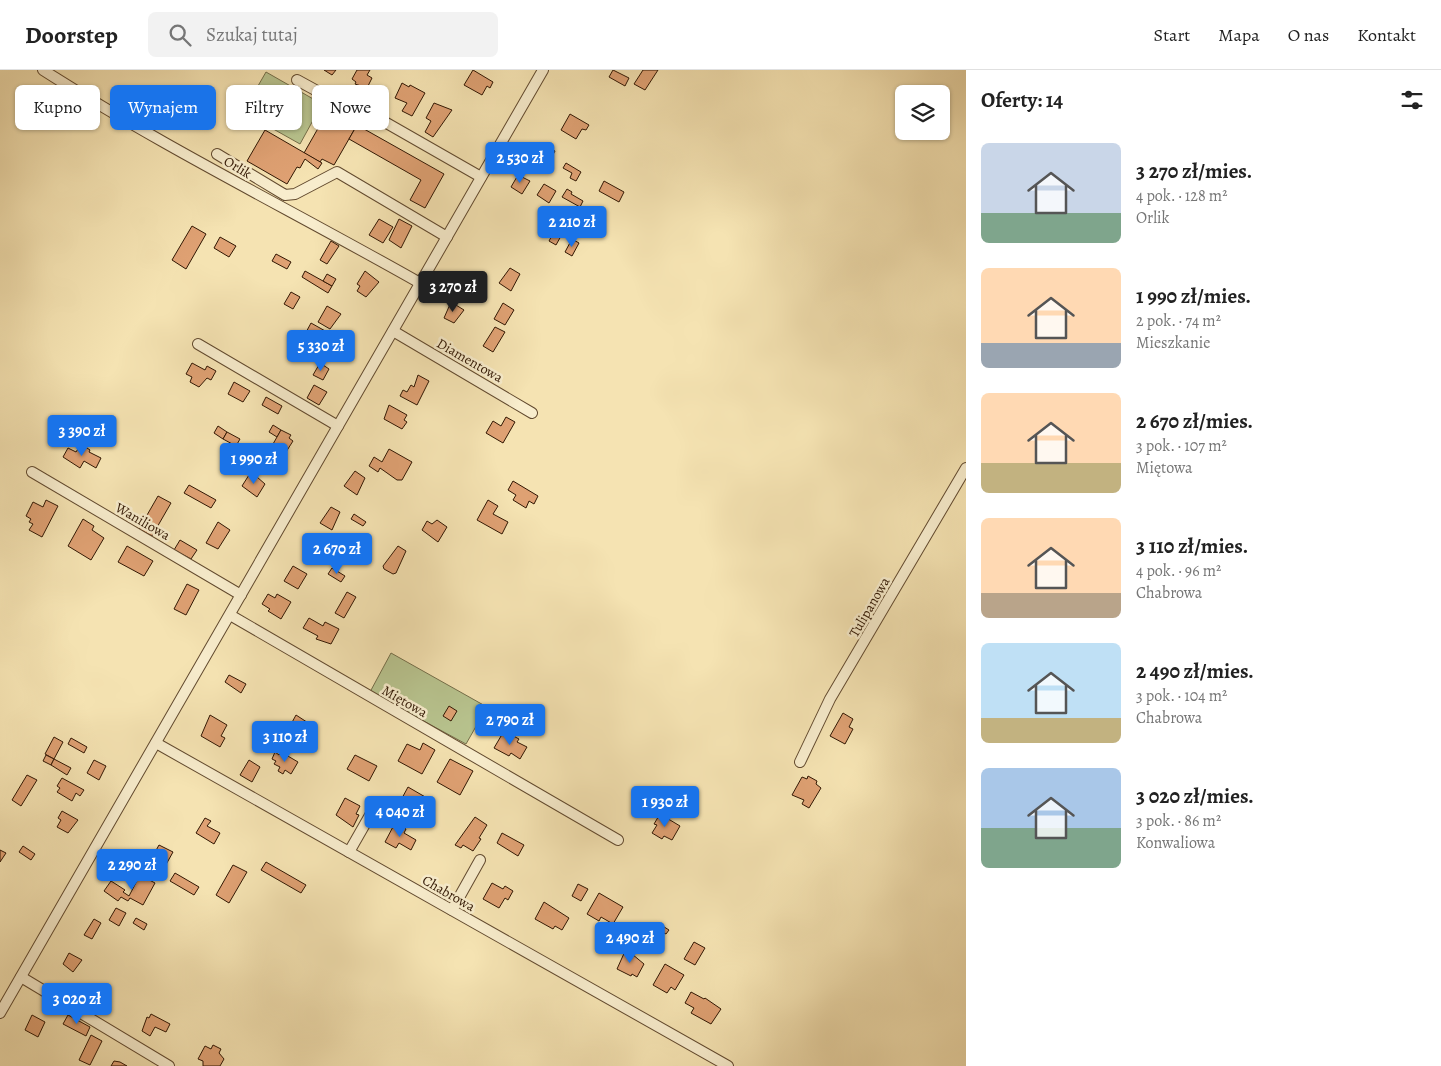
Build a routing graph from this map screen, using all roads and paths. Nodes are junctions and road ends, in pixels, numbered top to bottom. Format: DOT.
graph roads {
  1 [pos="43,70"];
  2 [pos="543,70"];
  3 [pos="298,80"];
  4 [pos="217,154"];
  5 [pos="481,177"];
  6 [pos="447,237"];
  7 [pos="420,283"];
  8 [pos="393,331"];
  9 [pos="198,344"];
  10 [pos="532,412"];
  11 [pos="338,426"];
  12 [pos="966,468"];
  13 [pos="32,472"];
  14 [pos="241,595"];
  15 [pos="230,615"];
  16 [pos="156,743"];
  17 [pos="800,762"];
  18 [pos="377,803"];
  19 [pos="618,840"];
  20 [pos="349,852"];
  21 [pos="480,860"];
  22 [pos="452,910"];
  23 [pos="21,977"];
  24 [pos="0,1013"];
  25 [pos="169,1066"];
  26 [pos="728,1066"];
  1 -- 7 [label="street, Orlik"];
  2 -- 5 [label="street"];
  3 -- 5 [label="street"];
  4 -- 6 [label="street"];
  5 -- 6 [label="street"];
  6 -- 7 [label="street"];
  7 -- 8 [label="street"];
  8 -- 10 [label="street, Diamentowa"];
  8 -- 11 [label="street"];
  9 -- 11 [label="street"];
  11 -- 14 [label="street"];
  12 -- 17 [label="street, Tulipanowa"];
  13 -- 14 [label="street, Waniliowa"];
  14 -- 15 [label="street"];
  15 -- 16 [label="street"];
  15 -- 19 [label="street, Miętowa"];
  16 -- 20 [label="street, Chabrowa"];
  16 -- 23 [label="street"];
  18 -- 20 [label="street"];
  20 -- 22 [label="street, Chabrowa"];
  21 -- 22 [label="street"];
  22 -- 26 [label="street, Chabrowa"];
  23 -- 24 [label="street"];
  23 -- 25 [label="street"];
}
